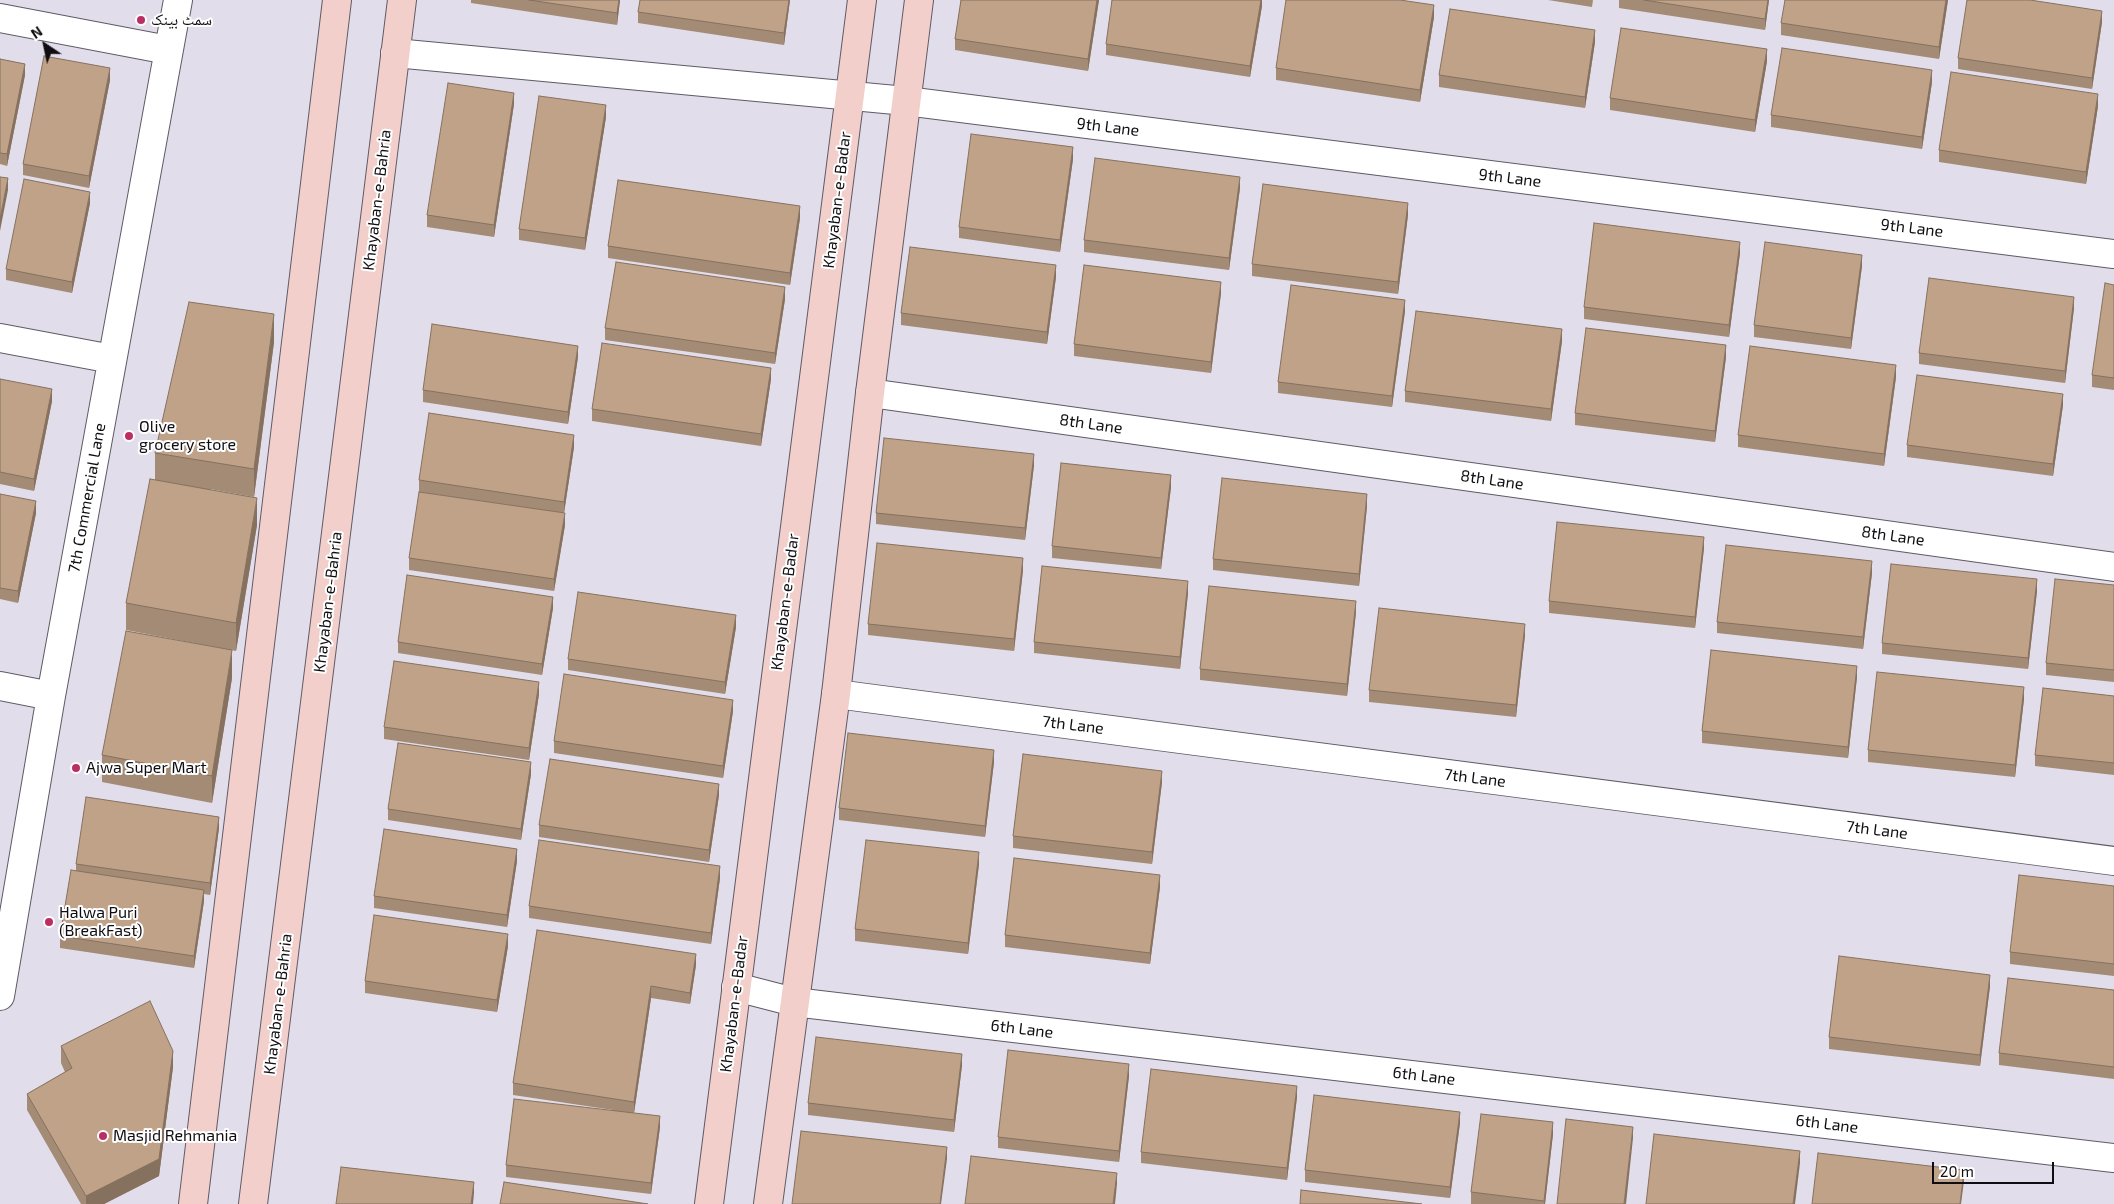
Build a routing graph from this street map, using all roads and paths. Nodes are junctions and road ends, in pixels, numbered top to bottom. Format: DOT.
graph roads {
  1 [pos="178,0"];
  2 [pos="337,0"];
  3 [pos="402,0"];
  4 [pos="862,0"];
  5 [pos="919,0"];
  6 [pos="0,18"];
  7 [pos="168,50"];
  8 [pos="395,53"];
  9 [pos="850,96"];
  10 [pos="906,101"];
  11 [pos="2114,254"];
  12 [pos="0,338"];
  13 [pos="112,359"];
  14 [pos="870,393"];
  15 [pos="2114,567"];
  16 [pos="0,686"];
  17 [pos="836,694"];
  18 [pos="51,696"];
  19 [pos="2114,861"];
  20 [pos="736,987"];
  21 [pos="0,996"];
  22 [pos="794,1002"];
  23 [pos="2114,1158"];
  24 [pos="193,1204"];
  25 [pos="253,1204"];
  26 [pos="709,1204"];
  27 [pos="768,1204"];
  1 -- 7 [label="street, 7th Commercial Lane"];
  2 -- 24 [label="main road"];
  3 -- 8 [label="main road, Khayaban-e-Bahria"];
  4 -- 9 [label="main road, Khayaban-e-Badar"];
  5 -- 10 [label="main road"];
  6 -- 7 [label="street"];
  7 -- 13 [label="street, 7th Commercial Lane"];
  8 -- 9 [label="street, 9th Lane"];
  8 -- 25 [label="main road, Khayaban-e-Bahria"];
  9 -- 10 [label="street, 9th Lane"];
  9 -- 20 [label="main road, Khayaban-e-Badar"];
  10 -- 11 [label="street, 9th Lane"];
  10 -- 14 [label="main road"];
  12 -- 13 [label="street"];
  13 -- 18 [label="street, 7th Commercial Lane"];
  14 -- 15 [label="street, 8th Lane"];
  14 -- 17 [label="main road"];
  16 -- 18 [label="street"];
  17 -- 19 [label="street, 7th Lane"];
  17 -- 22 [label="main road"];
  18 -- 21 [label="street, 7th Commercial Lane"];
  20 -- 22 [label="street, 6th Lane"];
  20 -- 26 [label="main road, Khayaban-e-Badar"];
  22 -- 23 [label="street, 6th Lane"];
  22 -- 27 [label="main road"];
}
